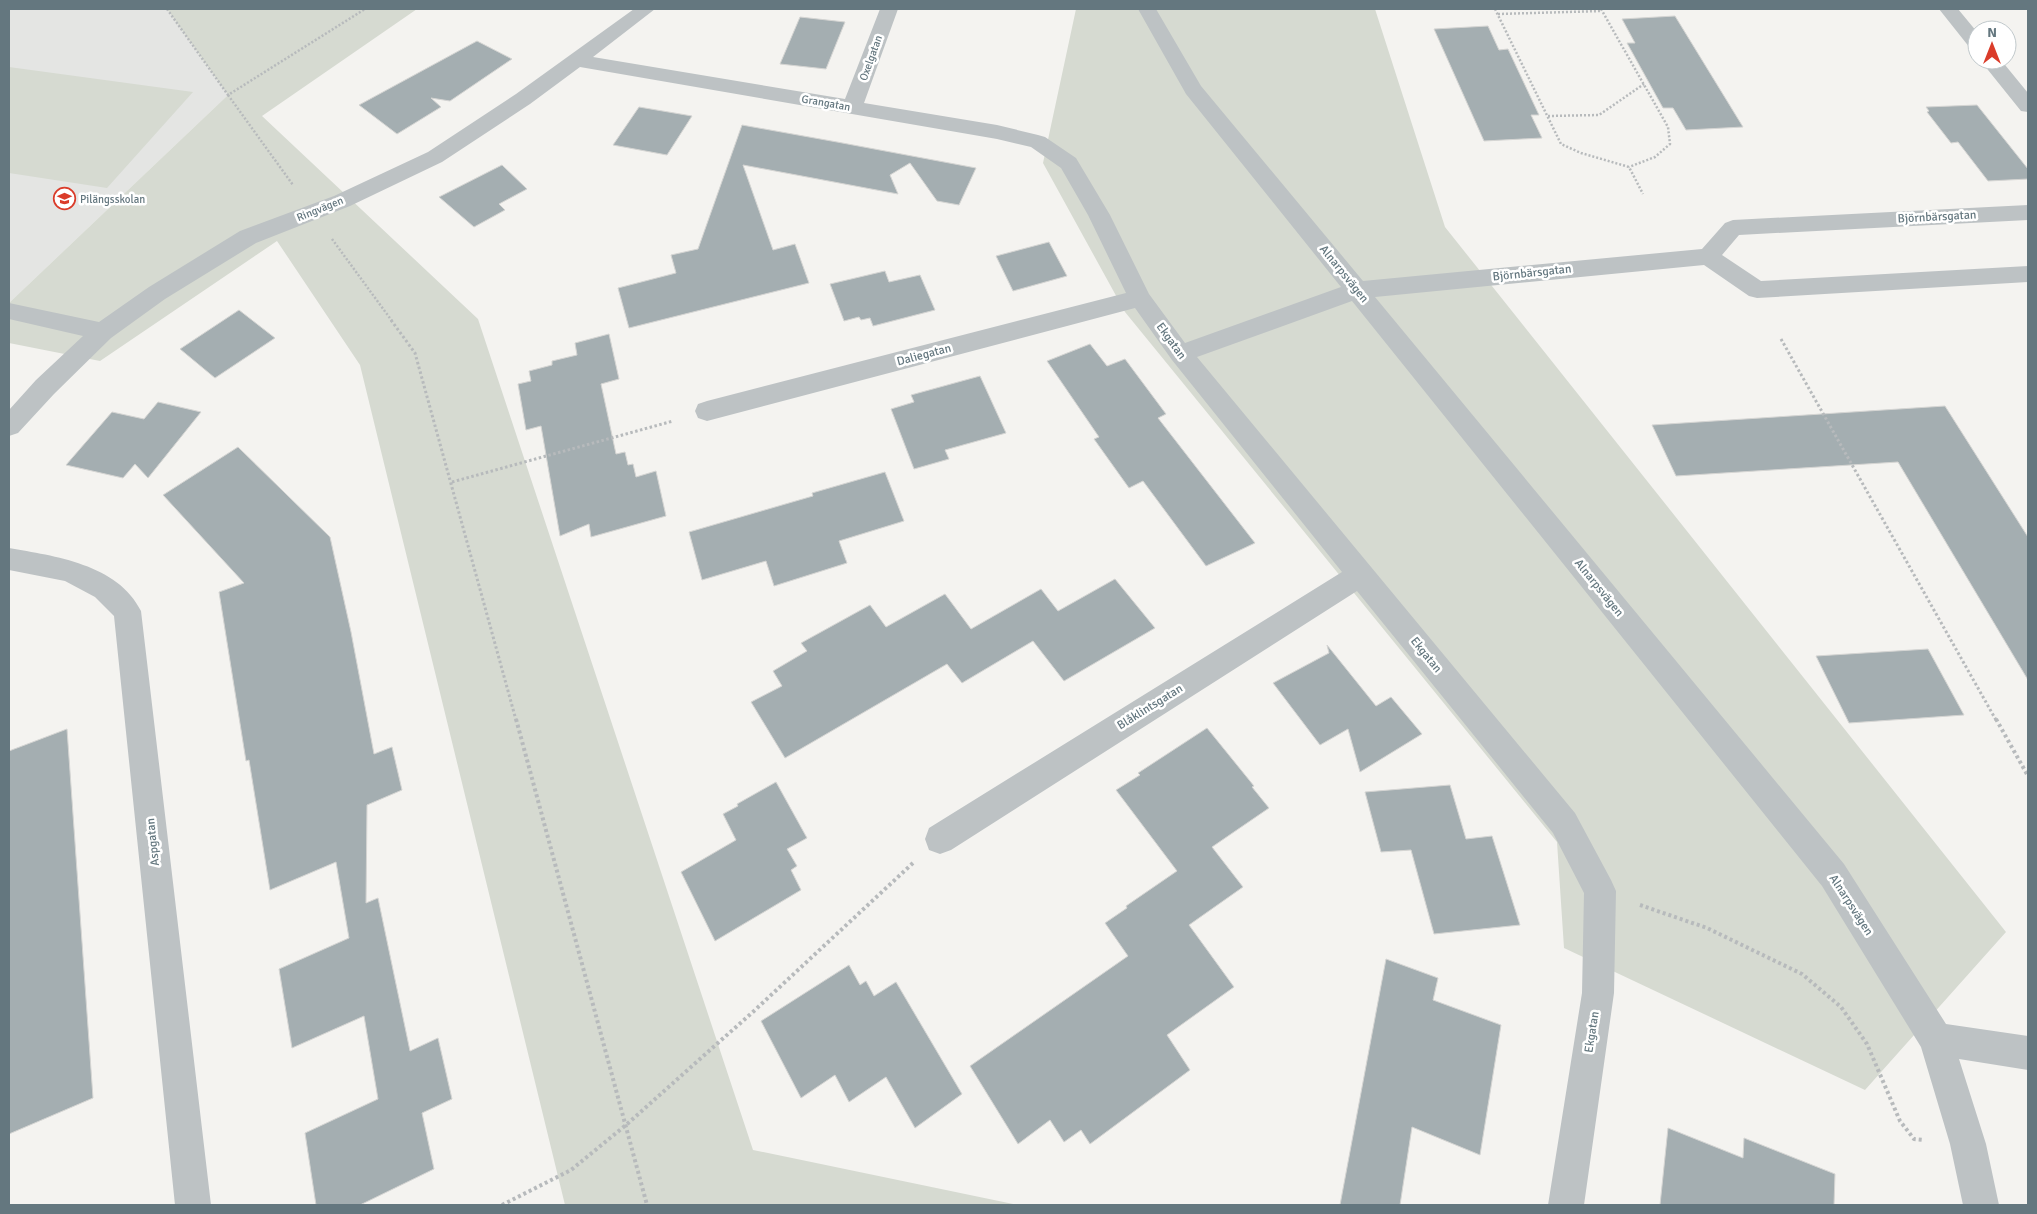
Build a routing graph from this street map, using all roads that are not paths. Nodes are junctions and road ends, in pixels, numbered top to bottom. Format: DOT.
graph roads {
  1 [pos="646,9"];
  2 [pos="889,9"];
  3 [pos="1147,9"];
  4 [pos="1948,9"];
  5 [pos="1967,32"];
  6 [pos="576,60"];
  7 [pos="1998,70"];
  8 [pos="2028,106"];
  9 [pos="852,108"];
  10 [pos="1069,163"];
  11 [pos="2028,212"];
  12 [pos="1708,257"];
  13 [pos="2028,274"];
  14 [pos="1357,290"];
  15 [pos="1140,298"];
  16 [pos="9,312"];
  17 [pos="103,332"];
  18 [pos="1180,354"];
  19 [pos="707,411"];
  20 [pos="9,426"];
  21 [pos="9,559"];
  22 [pos="1360,575"];
  23 [pos="940,838"];
  24 [pos="1936,1039"];
  25 [pos="2028,1053"];
  26 [pos="193,1205"];
  27 [pos="1566,1205"];
  28 [pos="1981,1205"];
  1 -- 6 [label="street, Ringvägen"];
  2 -- 9 [label="street, Oxelgatan"];
  3 -- 14 [label="street, Alnarpsvägen"];
  4 -- 5 [label="street"];
  6 -- 9 [label="street, Grangatan"];
  6 -- 17 [label="street, Ringvägen"];
  7 -- 8 [label="street"];
  9 -- 10 [label="street, Grangatan"];
  10 -- 15 [label="street, Ekgatan"];
  11 -- 12 [label="street, Björnbärsgatan"];
  12 -- 13 [label="street"];
  12 -- 14 [label="street, Björnbärsgatan"];
  14 -- 18 [label="street, Björnbärsgatan"];
  14 -- 24 [label="street, Alnarpsvägen"];
  15 -- 18 [label="street, Ekgatan"];
  15 -- 19 [label="street, Daliegatan"];
  16 -- 17 [label="street"];
  17 -- 20 [label="street, Ringvägen"];
  18 -- 22 [label="street, Ekgatan"];
  21 -- 26 [label="street, Aspgatan"];
  22 -- 23 [label="street, Blåklintsgatan"];
  22 -- 27 [label="street, Ekgatan"];
  24 -- 25 [label="street"];
  24 -- 28 [label="street, Alnarpsvägen"];
}
